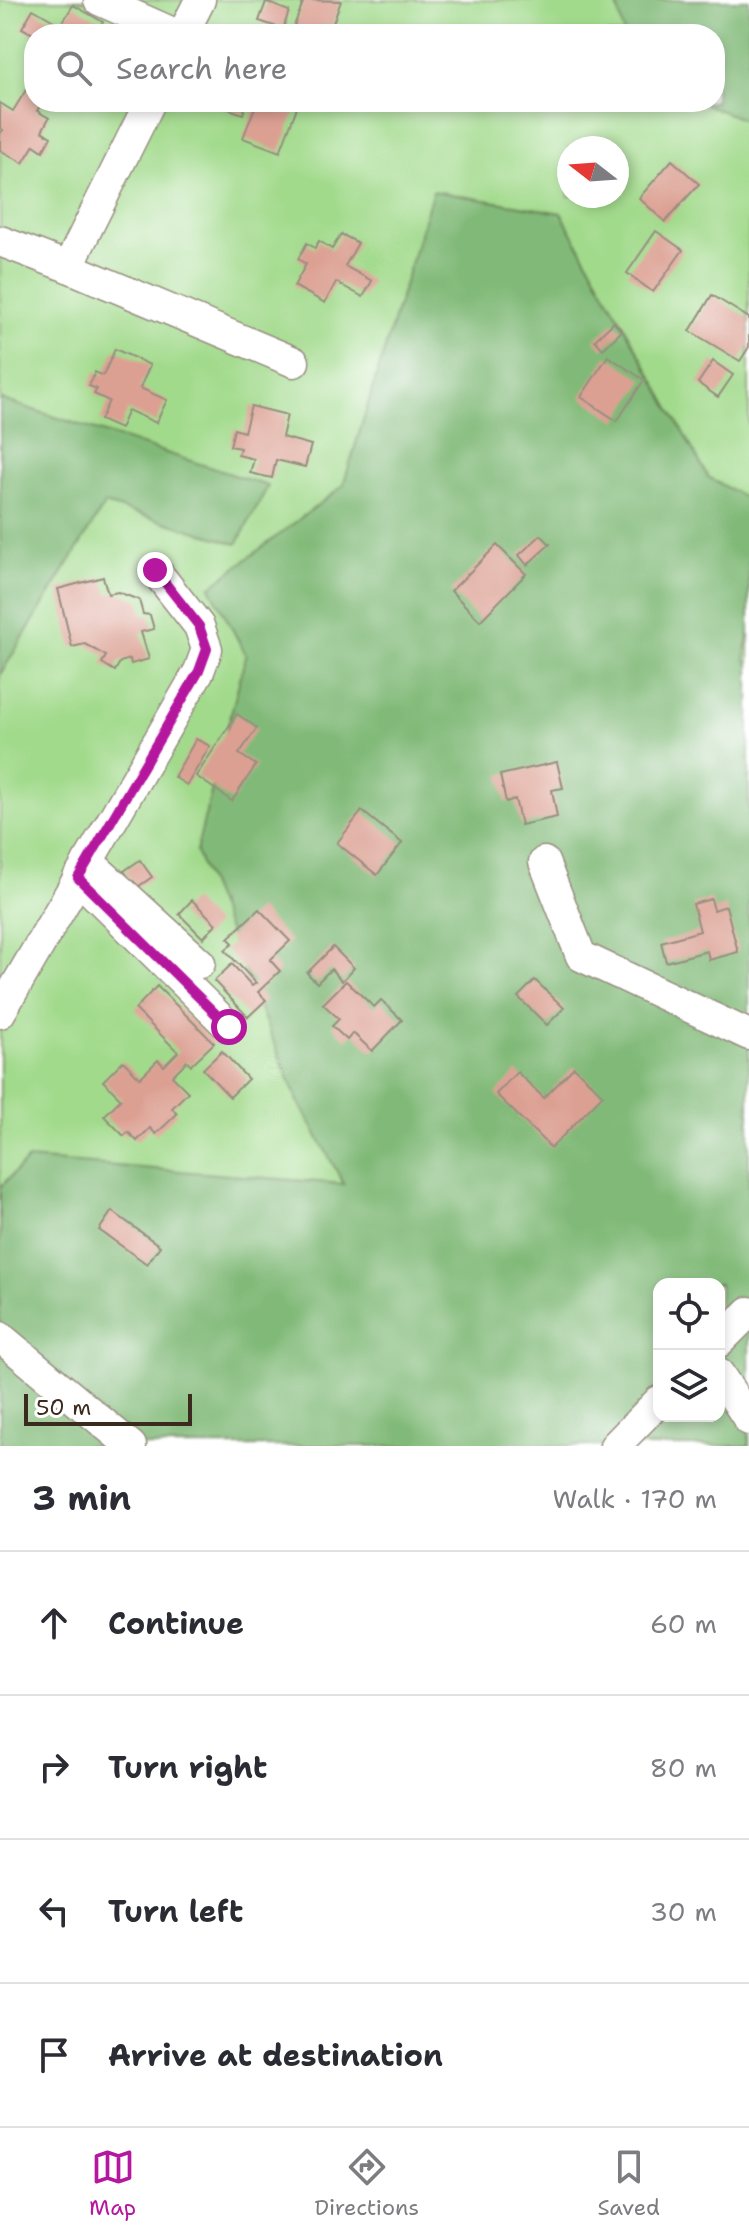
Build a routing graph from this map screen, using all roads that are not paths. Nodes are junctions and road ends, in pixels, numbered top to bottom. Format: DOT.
graph roads {
  1 [pos="99,0"];
  2 [pos="200,0"];
  3 [pos="153,24"];
  4 [pos="188,24"];
  5 [pos="145,112"];
  6 [pos="0,241"];
  7 [pos="68,267"];
  8 [pos="294,362"];
  9 [pos="155,570"];
  10 [pos="544,862"];
  11 [pos="83,870"];
  12 [pos="200,963"];
  13 [pos="0,1013"];
  14 [pos="229,1027"];
  15 [pos="749,1035"];
  16 [pos="746,1323"];
  17 [pos="0,1337"];
  18 [pos="725,1338"];
  19 [pos="725,1383"];
  20 [pos="653,1407"];
  21 [pos="749,1420"];
  22 [pos="115,1441"];
  23 [pos="615,1446"];
  1 -- 3 [label="street"];
  2 -- 4 [label="street"];
  5 -- 7 [label="street"];
  6 -- 7 [label="street"];
  7 -- 8 [label="street"];
  9 -- 11 [label="street"];
  10 -- 15 [label="street"];
  11 -- 12 [label="street"];
  11 -- 13 [label="street"];
  11 -- 14 [label="street"];
  16 -- 18 [label="street"];
  17 -- 22 [label="street"];
  19 -- 21 [label="street"];
  20 -- 23 [label="street"];
}
